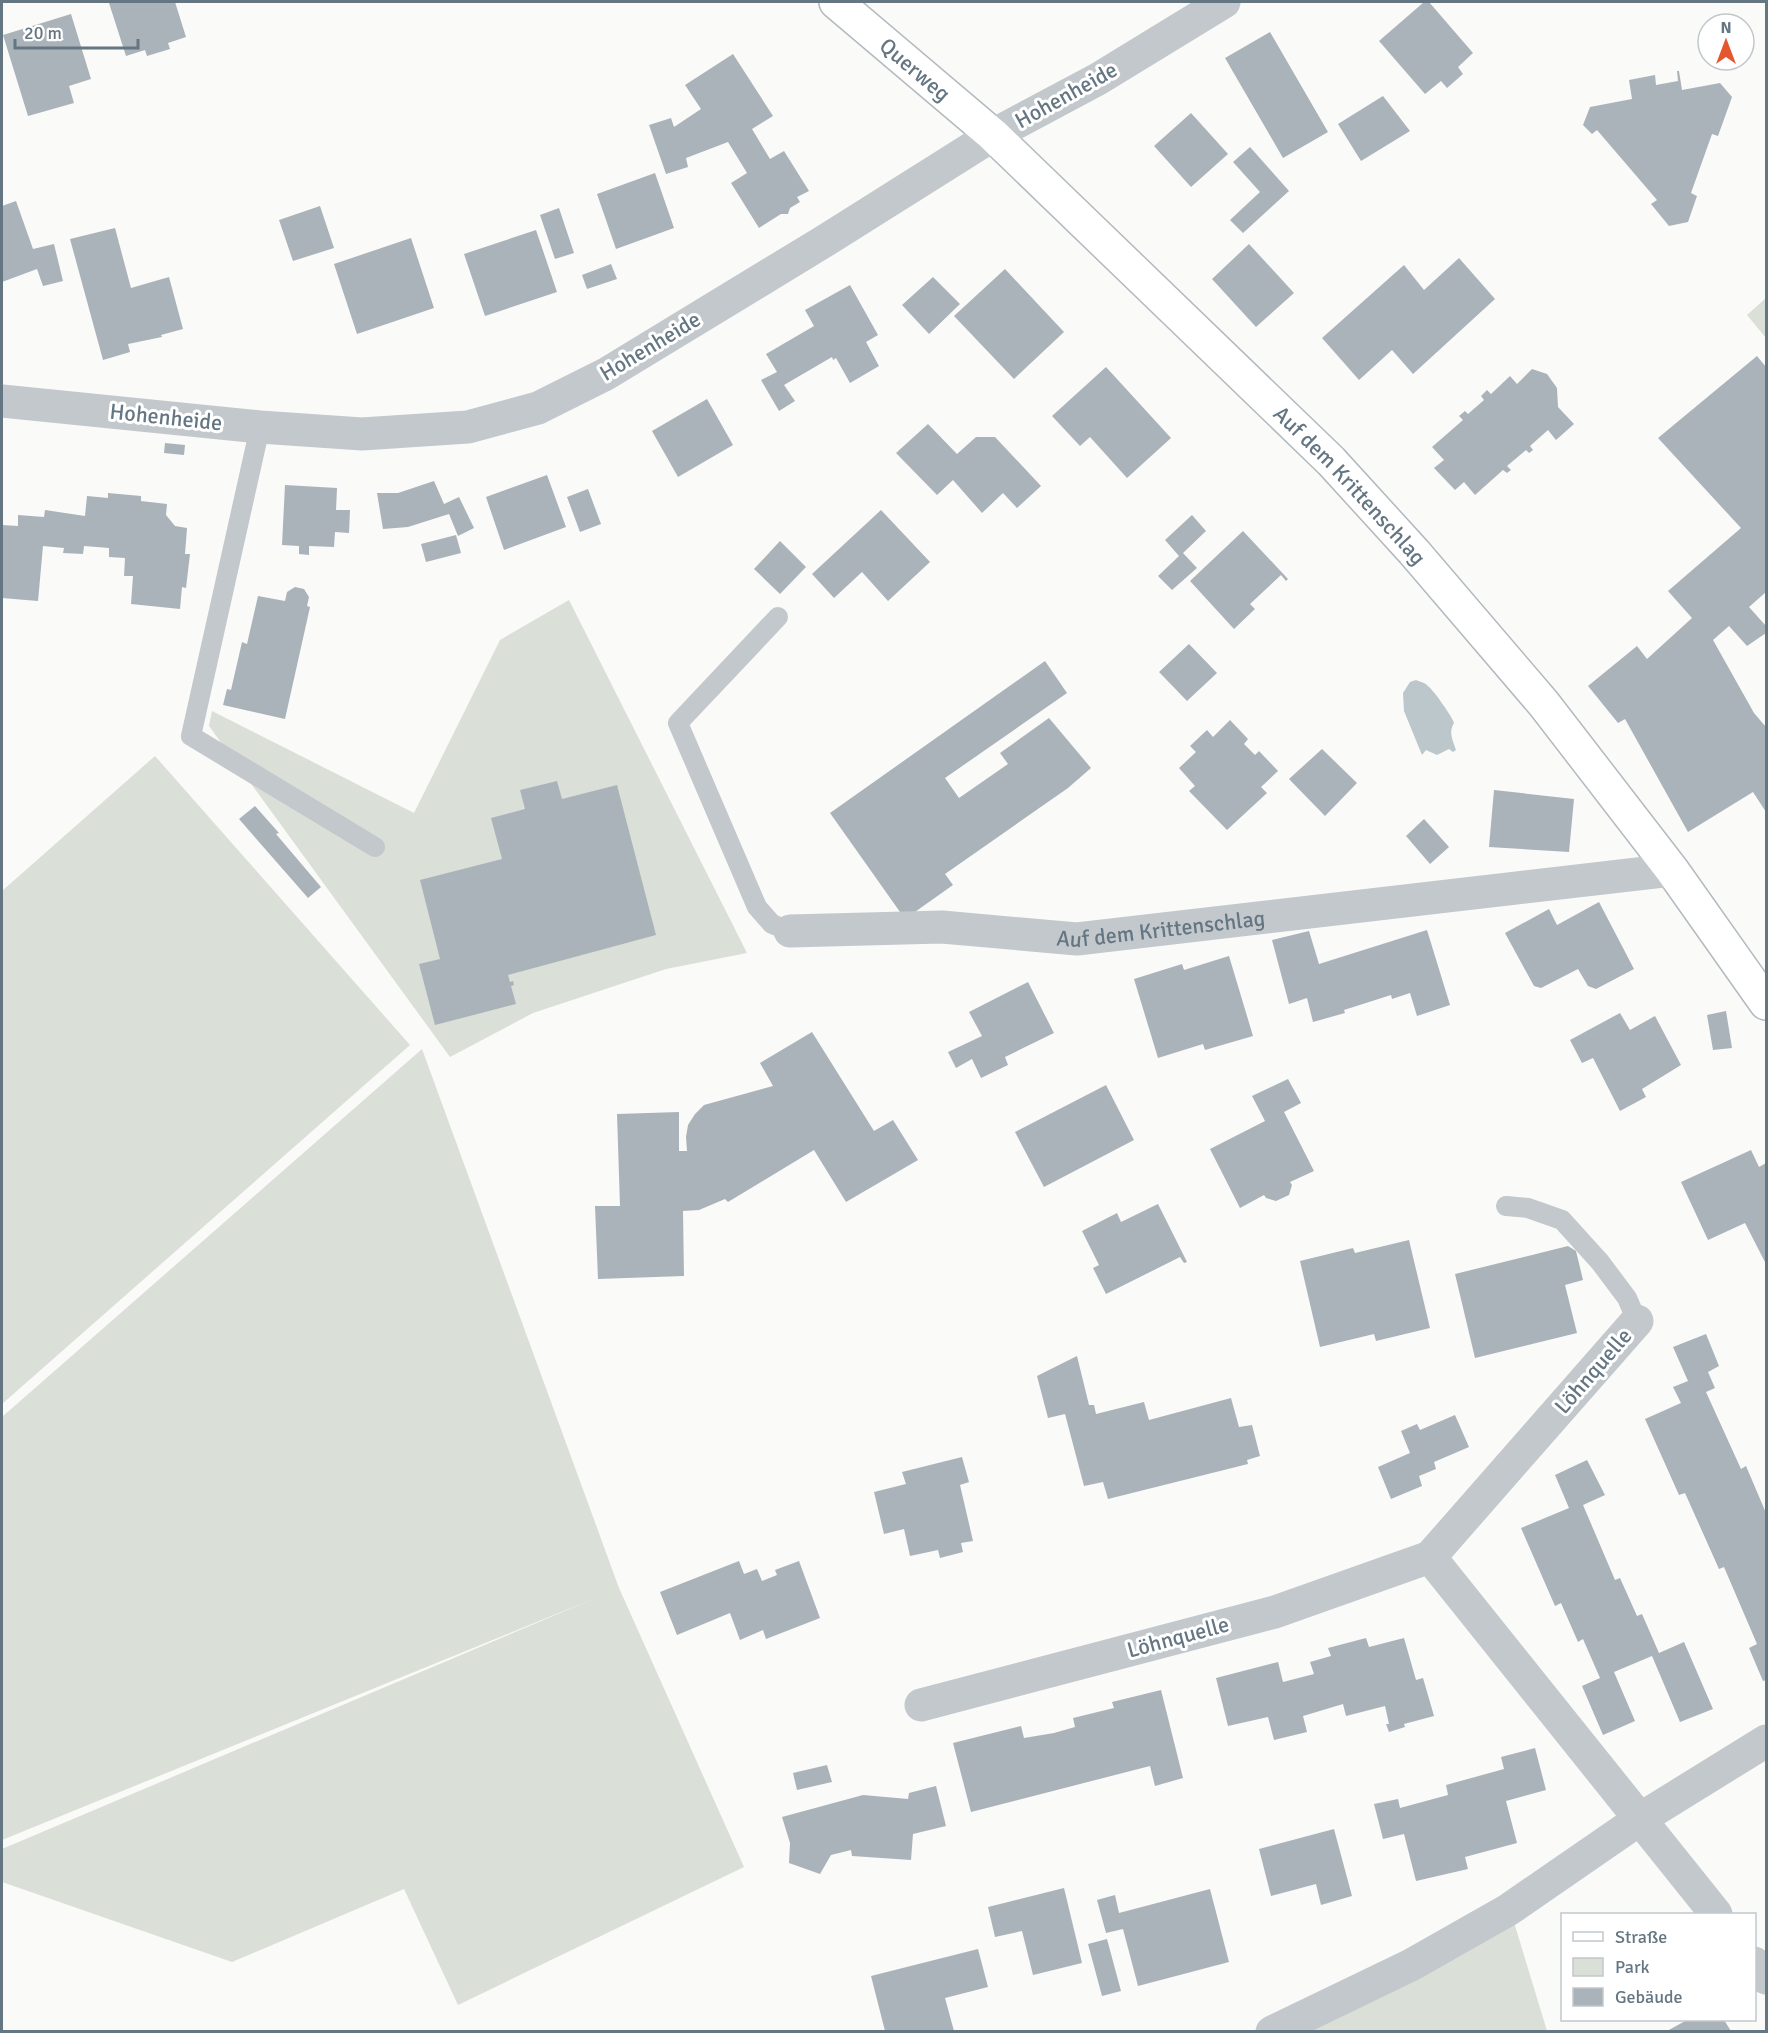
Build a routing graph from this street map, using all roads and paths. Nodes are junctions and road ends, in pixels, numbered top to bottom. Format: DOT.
graph roads {
  1 [pos="837,2"];
  2 [pos="1224,2"];
  3 [pos="993,135"];
  4 [pos="2,401"];
  5 [pos="260,427"];
  6 [pos="778,617"];
  7 [pos="375,847"];
  8 [pos="1672,870"];
  9 [pos="790,931"];
  10 [pos="1767,1004"];
  11 [pos="1506,1206"];
  12 [pos="1637,1321"];
  13 [pos="1430,1557"];
  14 [pos="921,1705"];
  15 [pos="1767,1741"];
  16 [pos="1640,1819"];
  17 [pos="1715,1913"];
  18 [pos="1756,1964"];
  19 [pos="1767,1978"];
  20 [pos="1272,2031"];
  1 -- 3 [label="street, Querweg"];
  2 -- 3 [label="street, Hohenheide"];
  3 -- 5 [label="street, Hohenheide"];
  3 -- 8 [label="street, Auf dem Krittenschlag"];
  4 -- 5 [label="street, Hohenheide"];
  5 -- 7 [label="lane"];
  6 -- 9 [label="lane"];
  8 -- 9 [label="street, Auf dem Krittenschlag"];
  8 -- 10 [label="street, Auf dem Krittenschlag"];
  11 -- 12 [label="lane"];
  12 -- 13 [label="street, Löhnquelle"];
  13 -- 14 [label="street, Löhnquelle"];
  13 -- 16 [label="street"];
  15 -- 16 [label="street"];
  16 -- 17 [label="street"];
  16 -- 20 [label="street"];
  18 -- 19 [label="street"];
}
